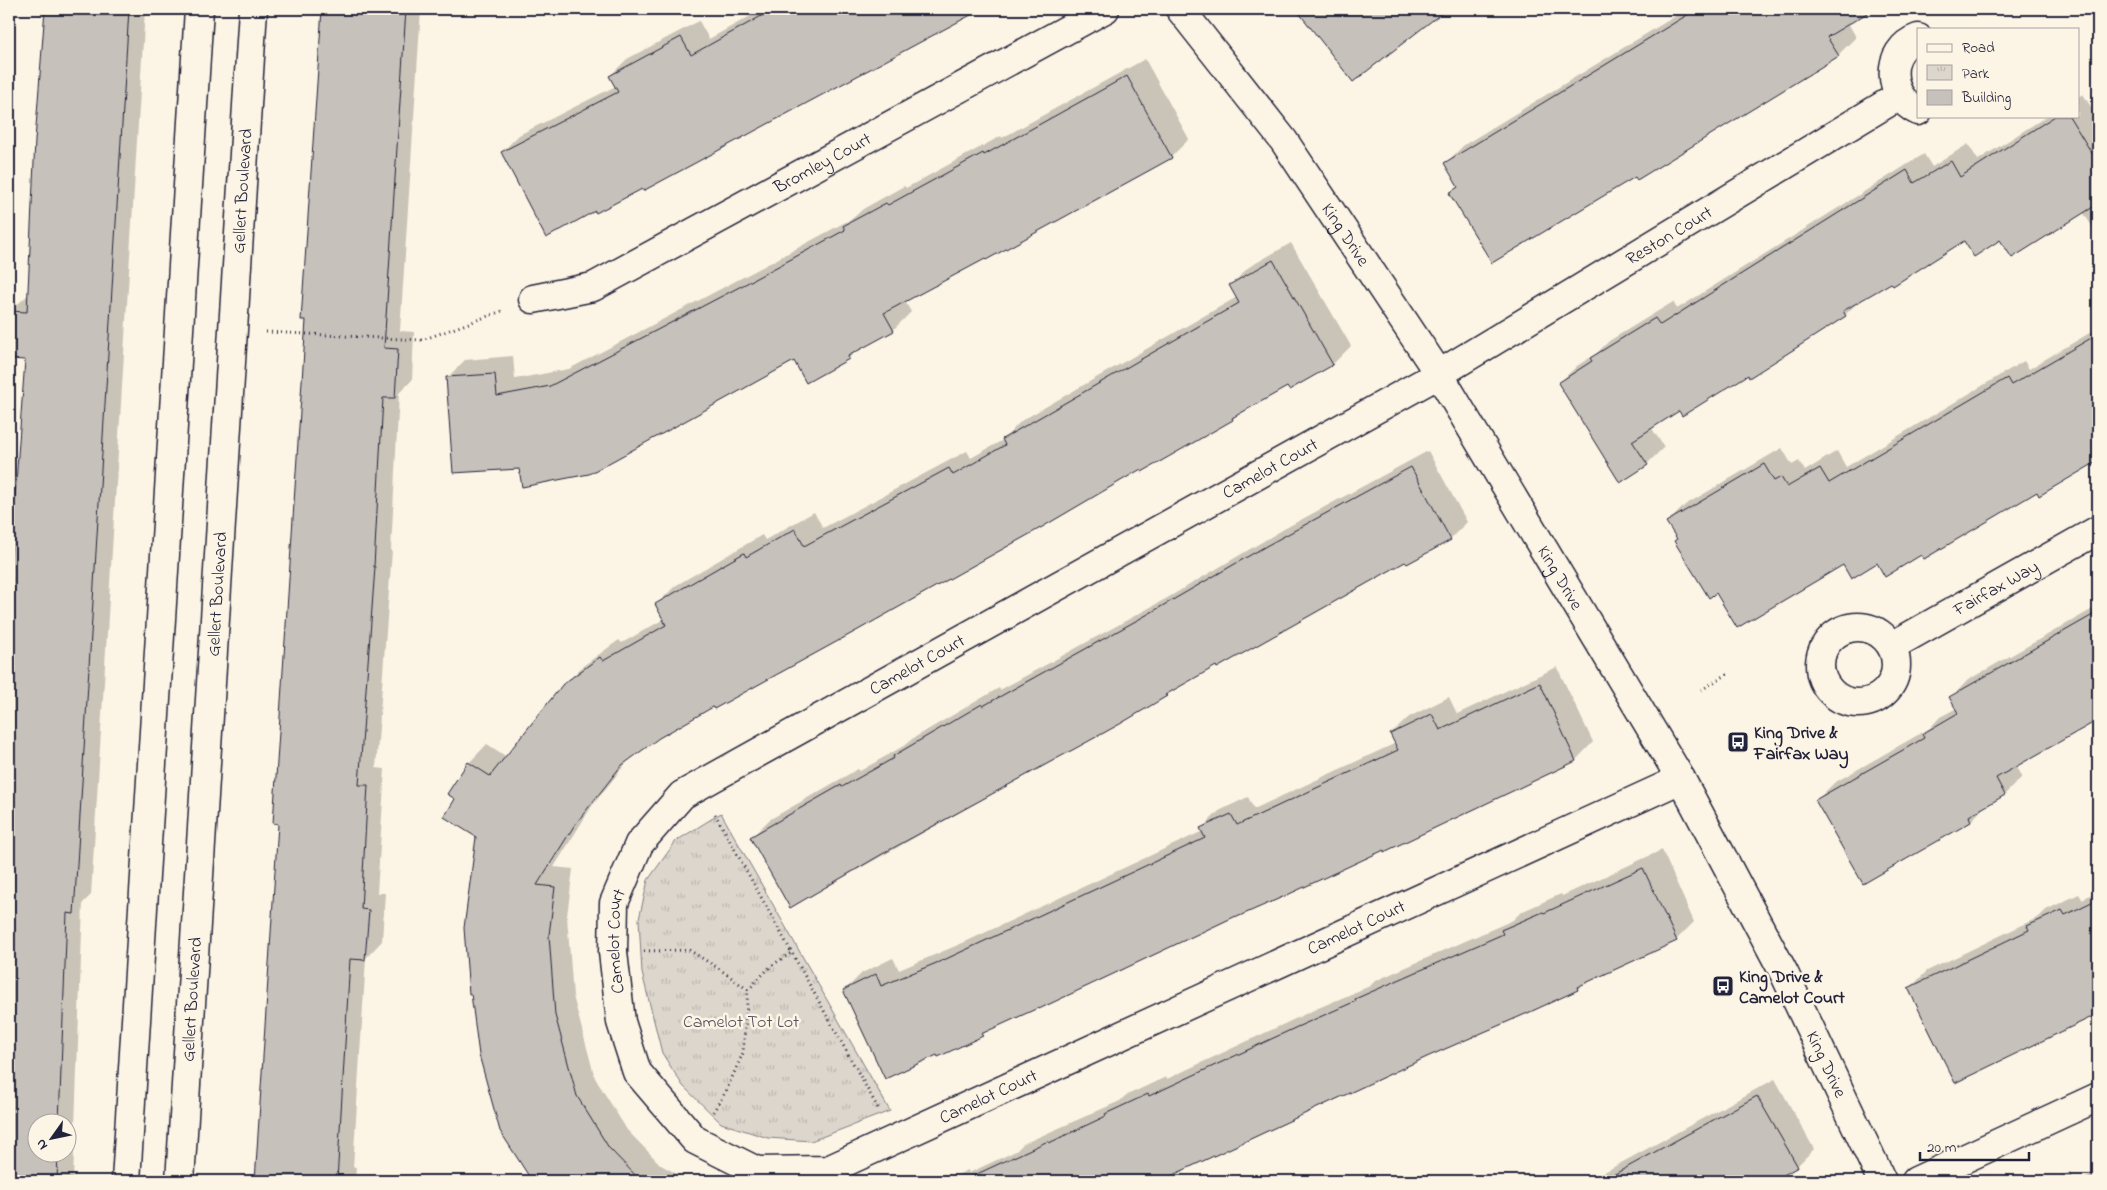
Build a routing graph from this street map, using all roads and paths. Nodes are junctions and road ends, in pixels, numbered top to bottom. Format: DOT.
graph roads {
  1 [pos="199,9"];
  2 [pos="254,9"];
  3 [pos="1105,9"];
  4 [pos="1180,9"];
  5 [pos="1917,38"];
  6 [pos="1909,103"];
  7 [pos="533,299"];
  8 [pos="233,330"];
  9 [pos="1439,374"];
  10 [pos="2098,530"];
  11 [pos="1892,646"];
  12 [pos="1731,672"];
  13 [pos="1701,690"];
  14 [pos="1680,778"];
  15 [pos="699,785"];
  16 [pos="613,952"];
  17 [pos="791,953"];
  18 [pos="748,990"];
  19 [pos="2098,1097"];
  20 [pos="896,1138"];
  21 [pos="695,1140"];
  22 [pos="126,1181"];
  23 [pos="180,1181"];
  24 [pos="1882,1181"];
  25 [pos="1916,1181"];
  1 -- 22 [label="street"];
  2 -- 8 [label="street, Gellert Boulevard"];
  3 -- 7 [label="street, Bromley Court"];
  4 -- 9 [label="street, King Drive"];
  5 -- 6 [label="street, Reston Court"];
  6 -- 9 [label="street, Reston Court"];
  7 -- 8 [label="path"];
  8 -- 23 [label="street, Gellert Boulevard"];
  9 -- 14 [label="street, King Drive"];
  9 -- 15 [label="street, Camelot Court"];
  10 -- 11 [label="street, Fairfax Way"];
  12 -- 13 [label="path"];
  14 -- 20 [label="street, Camelot Court"];
  14 -- 24 [label="street, King Drive"];
  15 -- 16 [label="street, Camelot Court"];
  15 -- 17 [label="path"];
  16 -- 18 [label="path"];
  16 -- 21 [label="street, Camelot Court"];
  17 -- 18 [label="path"];
  17 -- 20 [label="path"];
  18 -- 21 [label="path"];
  19 -- 25 [label="street"];
  20 -- 21 [label="street, Camelot Court"];
}
